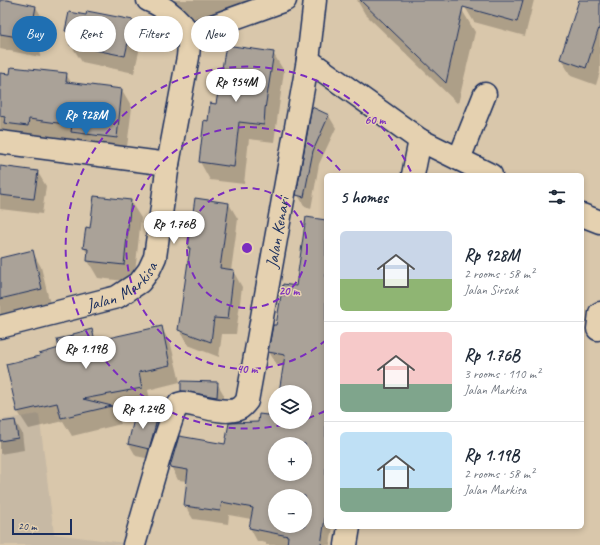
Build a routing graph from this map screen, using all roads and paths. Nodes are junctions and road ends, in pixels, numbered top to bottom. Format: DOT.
graph roads {
  1 [pos="148,0"];
  2 [pos="285,0"];
  3 [pos="315,0"];
  4 [pos="190,34"];
  5 [pos="308,60"];
  6 [pos="485,94"];
  7 [pos="420,140"];
  8 [pos="0,142"];
  9 [pos="459,159"];
  10 [pos="168,164"];
  11 [pos="414,173"];
  12 [pos="487,173"];
  13 [pos="584,216"];
  14 [pos="600,222"];
  15 [pos="0,327"];
  16 [pos="350,529"];
  17 [pos="134,545"];
  18 [pos="346,545"];
  1 -- 4 [label="street"];
  2 -- 4 [label="street"];
  3 -- 5 [label="street"];
  4 -- 10 [label="street, Jalan Markisa"];
  5 -- 7 [label="street"];
  5 -- 17 [label="street, Jalan Kenari"];
  6 -- 9 [label="street"];
  7 -- 9 [label="street"];
  7 -- 11 [label="street"];
  8 -- 10 [label="street"];
  9 -- 12 [label="street"];
  10 -- 15 [label="street, Jalan Markisa"];
  13 -- 14 [label="street"];
  16 -- 18 [label="street"];
}
